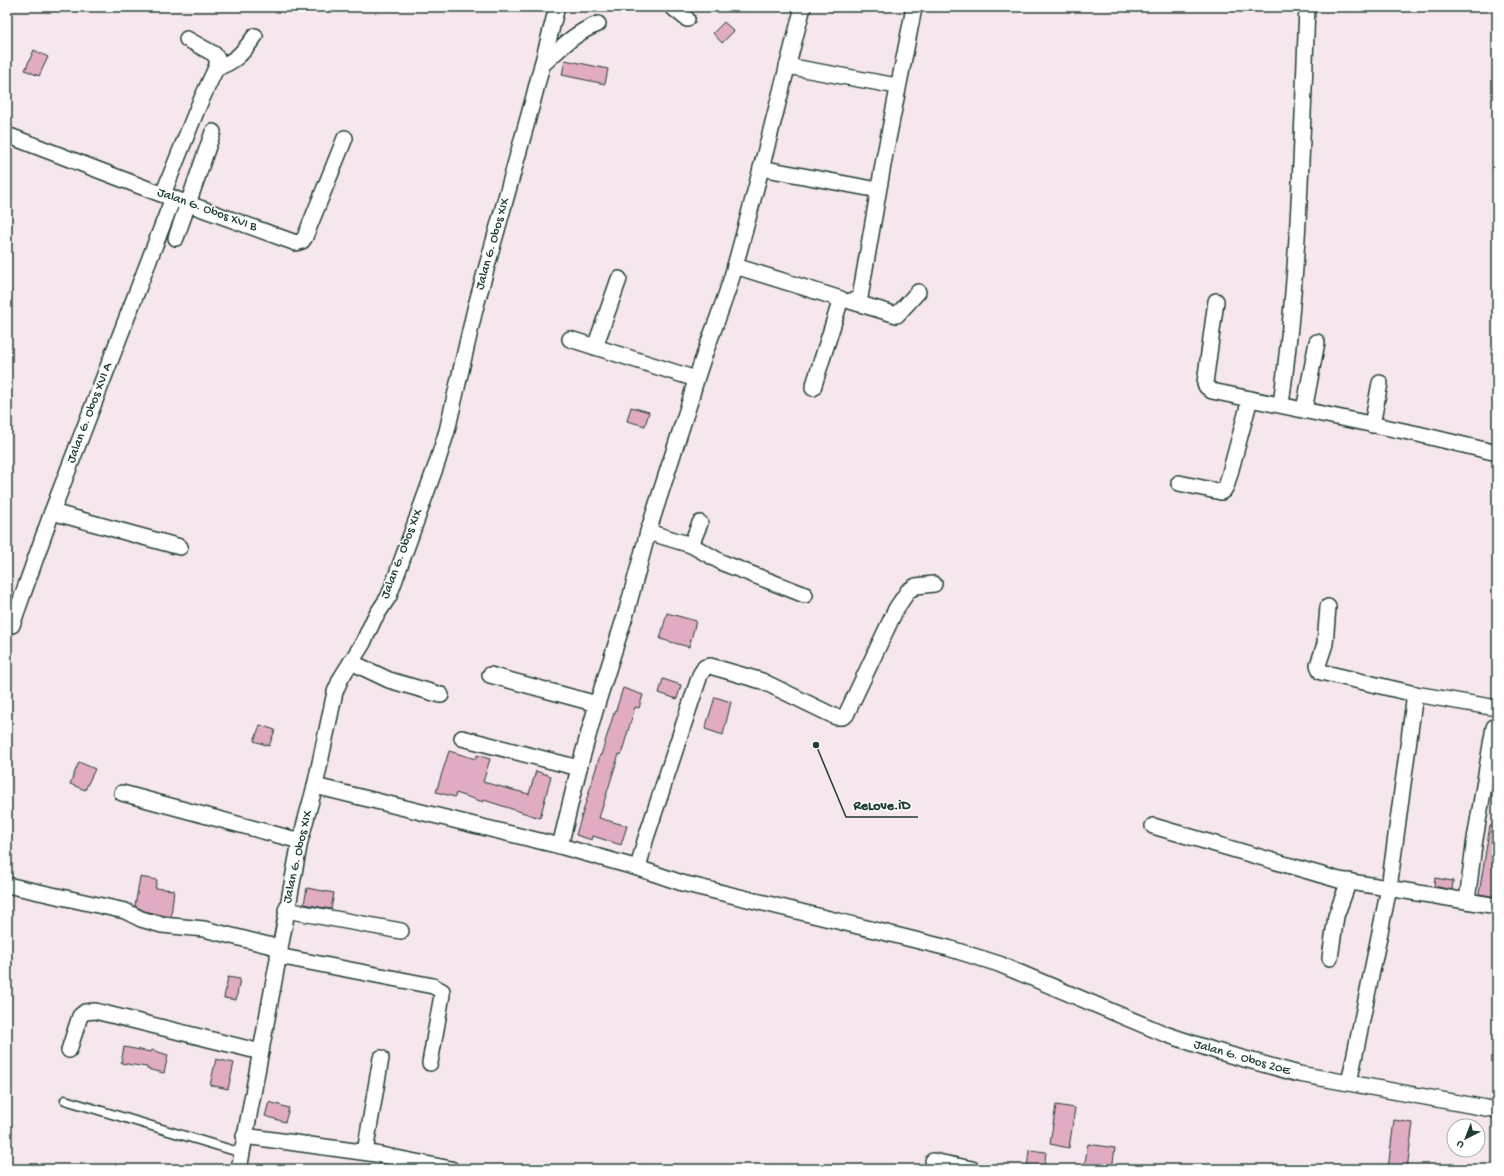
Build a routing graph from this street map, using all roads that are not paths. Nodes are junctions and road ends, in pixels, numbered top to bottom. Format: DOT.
graph roads {
  1 [pos="557,7"];
  2 [pos="672,7"];
  3 [pos="803,7"];
  4 [pos="1307,7"];
  5 [pos="914,8"];
  6 [pos="687,19"];
  7 [pos="598,24"];
  8 [pos="255,36"];
  9 [pos="187,39"];
  10 [pos="542,65"];
  11 [pos="787,66"];
  12 [pos="216,68"];
  13 [pos="897,86"];
  14 [pos="213,132"];
  15 [pos="7,135"];
  16 [pos="345,138"];
  17 [pos="761,168"];
  18 [pos="878,190"];
  19 [pos="168,196"];
  20 [pos="188,204"];
  21 [pos="176,238"];
  22 [pos="735,266"];
  23 [pos="619,279"];
  24 [pos="918,292"];
  25 [pos="841,299"];
  26 [pos="1216,302"];
  27 [pos="859,304"];
  28 [pos="570,339"];
  29 [pos="1317,342"];
  30 [pos="595,347"];
  31 [pos="696,380"];
  32 [pos="1380,383"];
  33 [pos="813,388"];
  34 [pos="1250,398"];
  35 [pos="1281,404"];
  36 [pos="1304,410"];
  37 [pos="1372,425"];
  38 [pos="1497,453"];
  39 [pos="1179,483"];
  40 [pos="52,512"];
  41 [pos="700,524"];
  42 [pos="648,532"];
  43 [pos="691,545"];
  44 [pos="180,547"];
  45 [pos="934,584"];
  46 [pos="804,595"];
  47 [pos="1328,608"];
  48 [pos="7,624"];
  49 [pos="351,662"];
  50 [pos="490,675"];
  51 [pos="1415,694"];
  52 [pos="441,695"];
  53 [pos="597,704"];
  54 [pos="1497,708"];
  55 [pos="1494,727"];
  56 [pos="462,738"];
  57 [pos="579,768"];
  58 [pos="315,786"];
  59 [pos="122,793"];
  60 [pos="1153,826"];
  61 [pos="300,841"];
  62 [pos="560,846"];
  63 [pos="638,868"];
  64 [pos="1349,881"];
  65 [pos="7,885"];
  66 [pos="1389,888"];
  67 [pos="1467,901"];
  68 [pos="1497,906"];
  69 [pos="286,910"];
  70 [pos="401,932"];
  71 [pos="279,952"];
  72 [pos="1330,958"];
  73 [pos="69,1050"];
  74 [pos="261,1052"];
  75 [pos="381,1058"];
  76 [pos="430,1063"];
  77 [pos="1349,1083"];
  78 [pos="65,1100"];
  79 [pos="1497,1110"];
  80 [pos="244,1136"];
  81 [pos="364,1152"];
  82 [pos="242,1153"];
  83 [pos="933,1161"];
  84 [pos="239,1169"];
  85 [pos="451,1169"];
  86 [pos="972,1169"];
  1 -- 10 [label="street, Jalan G. Obos XIX"];
  2 -- 6 [label="street"];
  3 -- 11 [label="street"];
  4 -- 35 [label="street"];
  5 -- 13 [label="street"];
  7 -- 10 [label="street"];
  8 -- 12 [label="street"];
  9 -- 12 [label="street"];
  10 -- 49 [label="street, Jalan G. Obos XIX"];
  11 -- 13 [label="street"];
  11 -- 17 [label="street"];
  12 -- 19 [label="street, Jalan G. Obos XVI A"];
  13 -- 18 [label="street"];
  14 -- 20 [label="street"];
  15 -- 19 [label="street, Jalan G. Obos XVI B"];
  16 -- 20 [label="street, Jalan G. Obos XVI B"];
  17 -- 18 [label="street"];
  17 -- 22 [label="street"];
  18 -- 27 [label="street"];
  19 -- 20 [label="street, Jalan G. Obos XVI B"];
  19 -- 40 [label="street, Jalan G. Obos XVI A"];
  20 -- 21 [label="street"];
  22 -- 25 [label="street"];
  22 -- 31 [label="street"];
  23 -- 30 [label="street"];
  24 -- 27 [label="street"];
  25 -- 27 [label="street"];
  25 -- 33 [label="street"];
  26 -- 34 [label="street"];
  28 -- 30 [label="street"];
  29 -- 36 [label="street"];
  30 -- 31 [label="street"];
  31 -- 42 [label="street"];
  32 -- 37 [label="street"];
  34 -- 35 [label="street"];
  34 -- 39 [label="street"];
  35 -- 36 [label="street"];
  36 -- 37 [label="street"];
  37 -- 38 [label="street"];
  40 -- 44 [label="street"];
  40 -- 48 [label="street, Jalan G. Obos XVI A"];
  41 -- 43 [label="street"];
  42 -- 43 [label="street"];
  42 -- 53 [label="street"];
  43 -- 46 [label="street"];
  45 -- 63 [label="street"];
  47 -- 51 [label="street"];
  49 -- 52 [label="street"];
  49 -- 58 [label="street, Jalan G. Obos XIX"];
  50 -- 53 [label="street"];
  51 -- 54 [label="street"];
  51 -- 66 [label="street"];
  53 -- 57 [label="street"];
  55 -- 67 [label="street"];
  56 -- 57 [label="street"];
  57 -- 62 [label="street"];
  58 -- 61 [label="street, Jalan G. Obos XIX"];
  58 -- 62 [label="street, Jalan G. Obos 20E"];
  59 -- 61 [label="street"];
  60 -- 64 [label="street"];
  61 -- 69 [label="street, Jalan G. Obos XIX"];
  62 -- 63 [label="street, Jalan G. Obos 20E"];
  63 -- 77 [label="street, Jalan G. Obos 20E"];
  64 -- 66 [label="street"];
  64 -- 72 [label="street"];
  65 -- 71 [label="street"];
  66 -- 67 [label="street"];
  66 -- 77 [label="street"];
  67 -- 68 [label="street"];
  69 -- 70 [label="street"];
  69 -- 71 [label="street, Jalan G. Obos XIX"];
  71 -- 74 [label="street, Jalan G. Obos XIX"];
  71 -- 76 [label="street"];
  73 -- 74 [label="street"];
  74 -- 80 [label="street, Jalan G. Obos XIX"];
  75 -- 81 [label="street"];
  77 -- 79 [label="street, Jalan G. Obos 20E"];
  78 -- 82 [label="lane"];
  80 -- 81 [label="street"];
  80 -- 82 [label="street, Jalan G. Obos XIX"];
  81 -- 85 [label="street"];
  82 -- 84 [label="street, Jalan G. Obos XIX"];
  83 -- 86 [label="street"];
}
